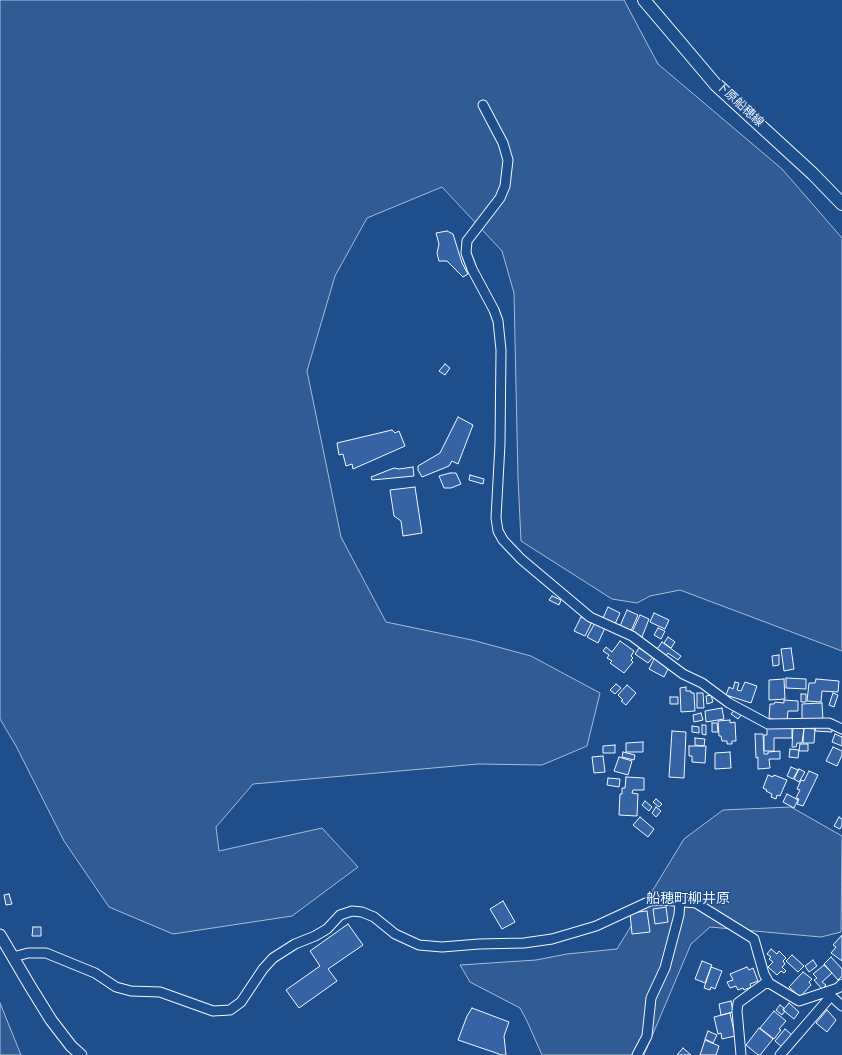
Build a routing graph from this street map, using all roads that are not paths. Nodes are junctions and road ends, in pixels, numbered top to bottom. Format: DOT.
graph roads {
  1 [pos="644,0"];
  2 [pos="483,105"];
  3 [pos="842,204"];
  4 [pos="842,729"];
  5 [pos="680,901"];
  6 [pos="0,935"];
  7 [pos="13,957"];
  8 [pos="768,983"];
  9 [pos="842,984"];
  10 [pos="830,994"];
  11 [pos="842,1006"];
  12 [pos="783,1052"];
  13 [pos="81,1055"];
  14 [pos="637,1055"];
  15 [pos="741,1055"];
  16 [pos="793,1055"];
  1 -- 3 [label="main road, 下原船穂線"];
  2 -- 4 [label="street"];
  5 -- 7 [label="street"];
  5 -- 8 [label="street"];
  5 -- 14 [label="street"];
  6 -- 7 [label="street"];
  7 -- 13 [label="street"];
  8 -- 10 [label="street"];
  8 -- 15 [label="street"];
  9 -- 10 [label="street"];
  10 -- 11 [label="street"];
  10 -- 12 [label="street"];
  12 -- 16 [label="street"];
}
